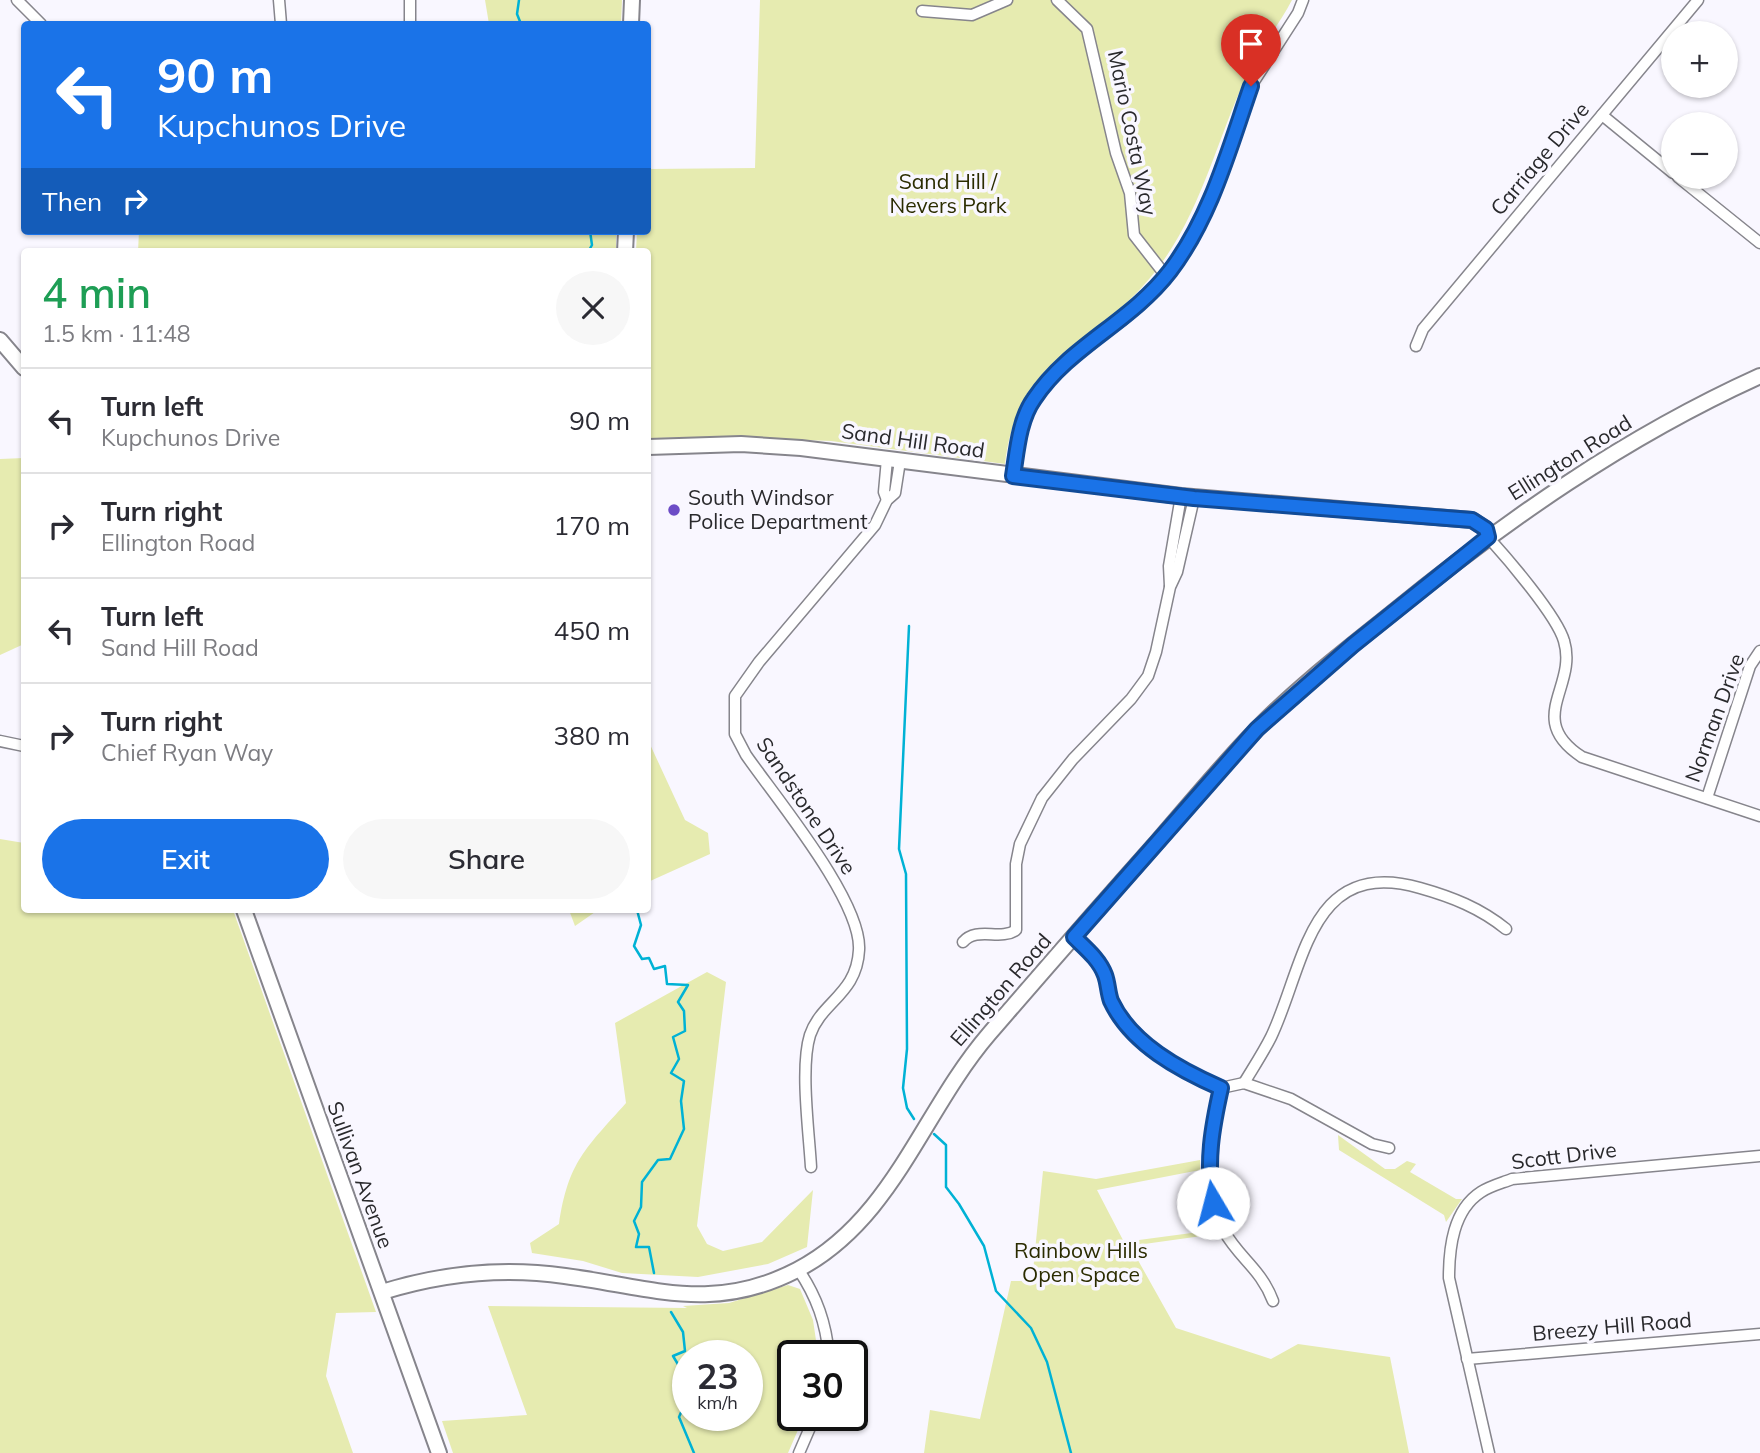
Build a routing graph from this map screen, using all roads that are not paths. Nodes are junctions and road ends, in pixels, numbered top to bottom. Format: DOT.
graph roads {
  1 [pos="17,0"];
  2 [pos="279,0"];
  3 [pos="410,0"];
  4 [pos="632,0"];
  5 [pos="1007,0"];
  6 [pos="1057,0"];
  7 [pos="1303,0"];
  8 [pos="1698,0"];
  9 [pos="922,11"];
  10 [pos="38,21"];
  11 [pos="281,21"];
  12 [pos="410,21"];
  13 [pos="631,21"];
  14 [pos="1602,115"];
  15 [pos="1661,163"];
  16 [pos="1693,189"];
  17 [pos="1758,239"];
  18 [pos="1166,276"];
  19 [pos="0,340"];
  20 [pos="1416,346"];
  21 [pos="21,364"];
  22 [pos="1760,376"];
  23 [pos="651,447"];
  24 [pos="894,460"];
  25 [pos="1013,476"];
  26 [pos="1187,497"];
  27 [pos="1488,537"];
  28 [pos="1760,651"];
  29 [pos="0,741"];
  30 [pos="21,745"];
  31 [pos="1707,797"];
  32 [pos="1760,816"];
  33 [pos="245,913"];
  34 [pos="1506,929"];
  35 [pos="1074,937"];
  36 [pos="962,942"];
  37 [pos="1244,1083"];
  38 [pos="1221,1088"];
  39 [pos="1390,1148"];
  40 [pos="1760,1156"];
  41 [pos="811,1167"];
  42 [pos="798,1269"];
  43 [pos="382,1292"];
  44 [pos="1273,1301"];
  45 [pos="1760,1334"];
  46 [pos="827,1340"];
  47 [pos="1467,1359"];
  48 [pos="809,1431"];
  49 [pos="439,1453"];
  50 [pos="799,1453"];
  51 [pos="1489,1453"];
  1 -- 10 [label="street"];
  2 -- 11 [label="street"];
  3 -- 12 [label="street"];
  4 -- 13 [label="main road"];
  5 -- 9 [label="street"];
  6 -- 18 [label="street, Mario Costa Way"];
  7 -- 18 [label="street"];
  8 -- 14 [label="street, Carriage Drive"];
  14 -- 15 [label="street"];
  14 -- 20 [label="street, Carriage Drive"];
  16 -- 17 [label="street"];
  18 -- 25 [label="street"];
  19 -- 21 [label="main road"];
  22 -- 27 [label="main road, Ellington Road"];
  23 -- 24 [label="main road, Sand Hill Road"];
  24 -- 25 [label="main road, Sand Hill Road"];
  24 -- 41 [label="street, Sandstone Drive"];
  25 -- 26 [label="main road, Sand Hill Road"];
  26 -- 27 [label="main road, Sand Hill Road"];
  26 -- 36 [label="street"];
  27 -- 31 [label="street"];
  27 -- 35 [label="main road, Ellington Road"];
  28 -- 31 [label="street, Norman Drive"];
  29 -- 30 [label="street"];
  31 -- 32 [label="street"];
  33 -- 43 [label="main road, Sullivan Avenue"];
  34 -- 37 [label="street"];
  35 -- 38 [label="street"];
  35 -- 42 [label="main road, Ellington Road"];
  37 -- 38 [label="street"];
  37 -- 39 [label="street"];
  38 -- 44 [label="street"];
  40 -- 47 [label="street, Scott Drive"];
  42 -- 43 [label="main road, Ellington Road"];
  42 -- 46 [label="street"];
  43 -- 49 [label="main road, Sullivan Avenue"];
  45 -- 47 [label="street, Breezy Hill Road"];
  47 -- 51 [label="street, Scott Drive"];
  48 -- 50 [label="street"];
}
